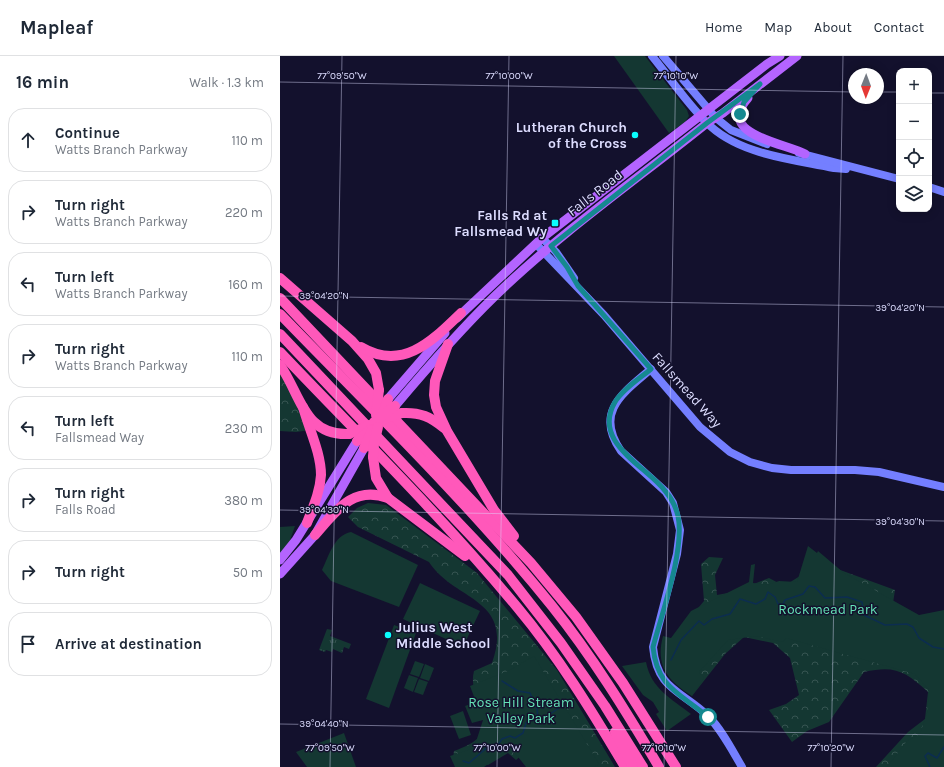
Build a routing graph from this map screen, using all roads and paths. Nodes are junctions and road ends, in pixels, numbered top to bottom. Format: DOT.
graph roads {
  1 [pos="652,56"];
  2 [pos="663,56"];
  3 [pos="780,56"];
  4 [pos="797,56"];
  5 [pos="760,84"];
  6 [pos="704,113"];
  7 [pos="716,118"];
  8 [pos="707,123"];
  9 [pos="805,154"];
  10 [pos="861,170"];
  11 [pos="896,178"];
  12 [pos="932,188"];
  13 [pos="944,192"];
  14 [pos="539,241"];
  15 [pos="548,249"];
  16 [pos="280,278"];
  17 [pos="280,298"];
  18 [pos="461,313"];
  19 [pos="280,314"];
  20 [pos="280,334"];
  21 [pos="352,341"];
  22 [pos="448,344"];
  23 [pos="280,352"];
  24 [pos="280,366"];
  25 [pos="651,369"];
  26 [pos="395,406"];
  27 [pos="303,407"];
  28 [pos="376,421"];
  29 [pos="447,431"];
  30 [pos="361,445"];
  31 [pos="944,487"];
  32 [pos="388,498"];
  33 [pos="307,523"];
  34 [pos="316,535"];
  35 [pos="280,560"];
  36 [pos="531,563"];
  37 [pos="280,574"];
  38 [pos="517,607"];
  39 [pos="588,681"];
  40 [pos="625,767"];
  41 [pos="633,767"];
  42 [pos="643,767"];
  43 [pos="659,767"];
  44 [pos="676,767"];
  45 [pos="742,767"];
  1 -- 6 [label="street"];
  2 -- 6 [label="street"];
  3 -- 6 [label="main road, Falls Road"];
  4 -- 5 [label="main road, Falls Road"];
  5 -- 7 [label="main road, Falls Road"];
  5 -- 9 [label="main road"];
  6 -- 7 [label="street"];
  6 -- 8 [label="street"];
  6 -- 14 [label="main road, Falls Road"];
  7 -- 8 [label="main road, Falls Road"];
  7 -- 9 [label="street"];
  8 -- 10 [label="street"];
  8 -- 15 [label="main road, Falls Road"];
  9 -- 10 [label="street"];
  10 -- 11 [label="street"];
  12 -- 13 [label="street"];
  14 -- 15 [label="street, Fallsmead Way"];
  14 -- 18 [label="main road, Falls Road"];
  15 -- 22 [label="main road, Falls Road"];
  15 -- 25 [label="street, Fallsmead Way"];
  16 -- 21 [label="highway"];
  17 -- 36 [label="highway"];
  18 -- 21 [label="highway"];
  18 -- 26 [label="main road, Falls Road"];
  19 -- 43 [label="highway"];
  20 -- 39 [label="highway"];
  21 -- 28 [label="highway, bridge"];
  22 -- 26 [label="main road, Falls Road"];
  22 -- 29 [label="highway"];
  23 -- 38 [label="highway"];
  24 -- 27 [label="highway"];
  25 -- 31 [label="street, Fallsmead Way"];
  25 -- 45 [label="street"];
  26 -- 28 [label="highway, bridge"];
  26 -- 28 [label="highway, bridge"];
  26 -- 29 [label="highway"];
  27 -- 28 [label="highway, bridge"];
  27 -- 33 [label="highway"];
  28 -- 30 [label="highway, bridge"];
  28 -- 32 [label="highway, bridge"];
  29 -- 36 [label="highway"];
  30 -- 33 [label="main road"];
  30 -- 34 [label="main road"];
  32 -- 34 [label="highway"];
  32 -- 38 [label="highway"];
  33 -- 35 [label="main road"];
  34 -- 37 [label="main road"];
  36 -- 44 [label="highway"];
  38 -- 40 [label="highway"];
  39 -- 41 [label="highway"];
  39 -- 42 [label="highway"];
}
